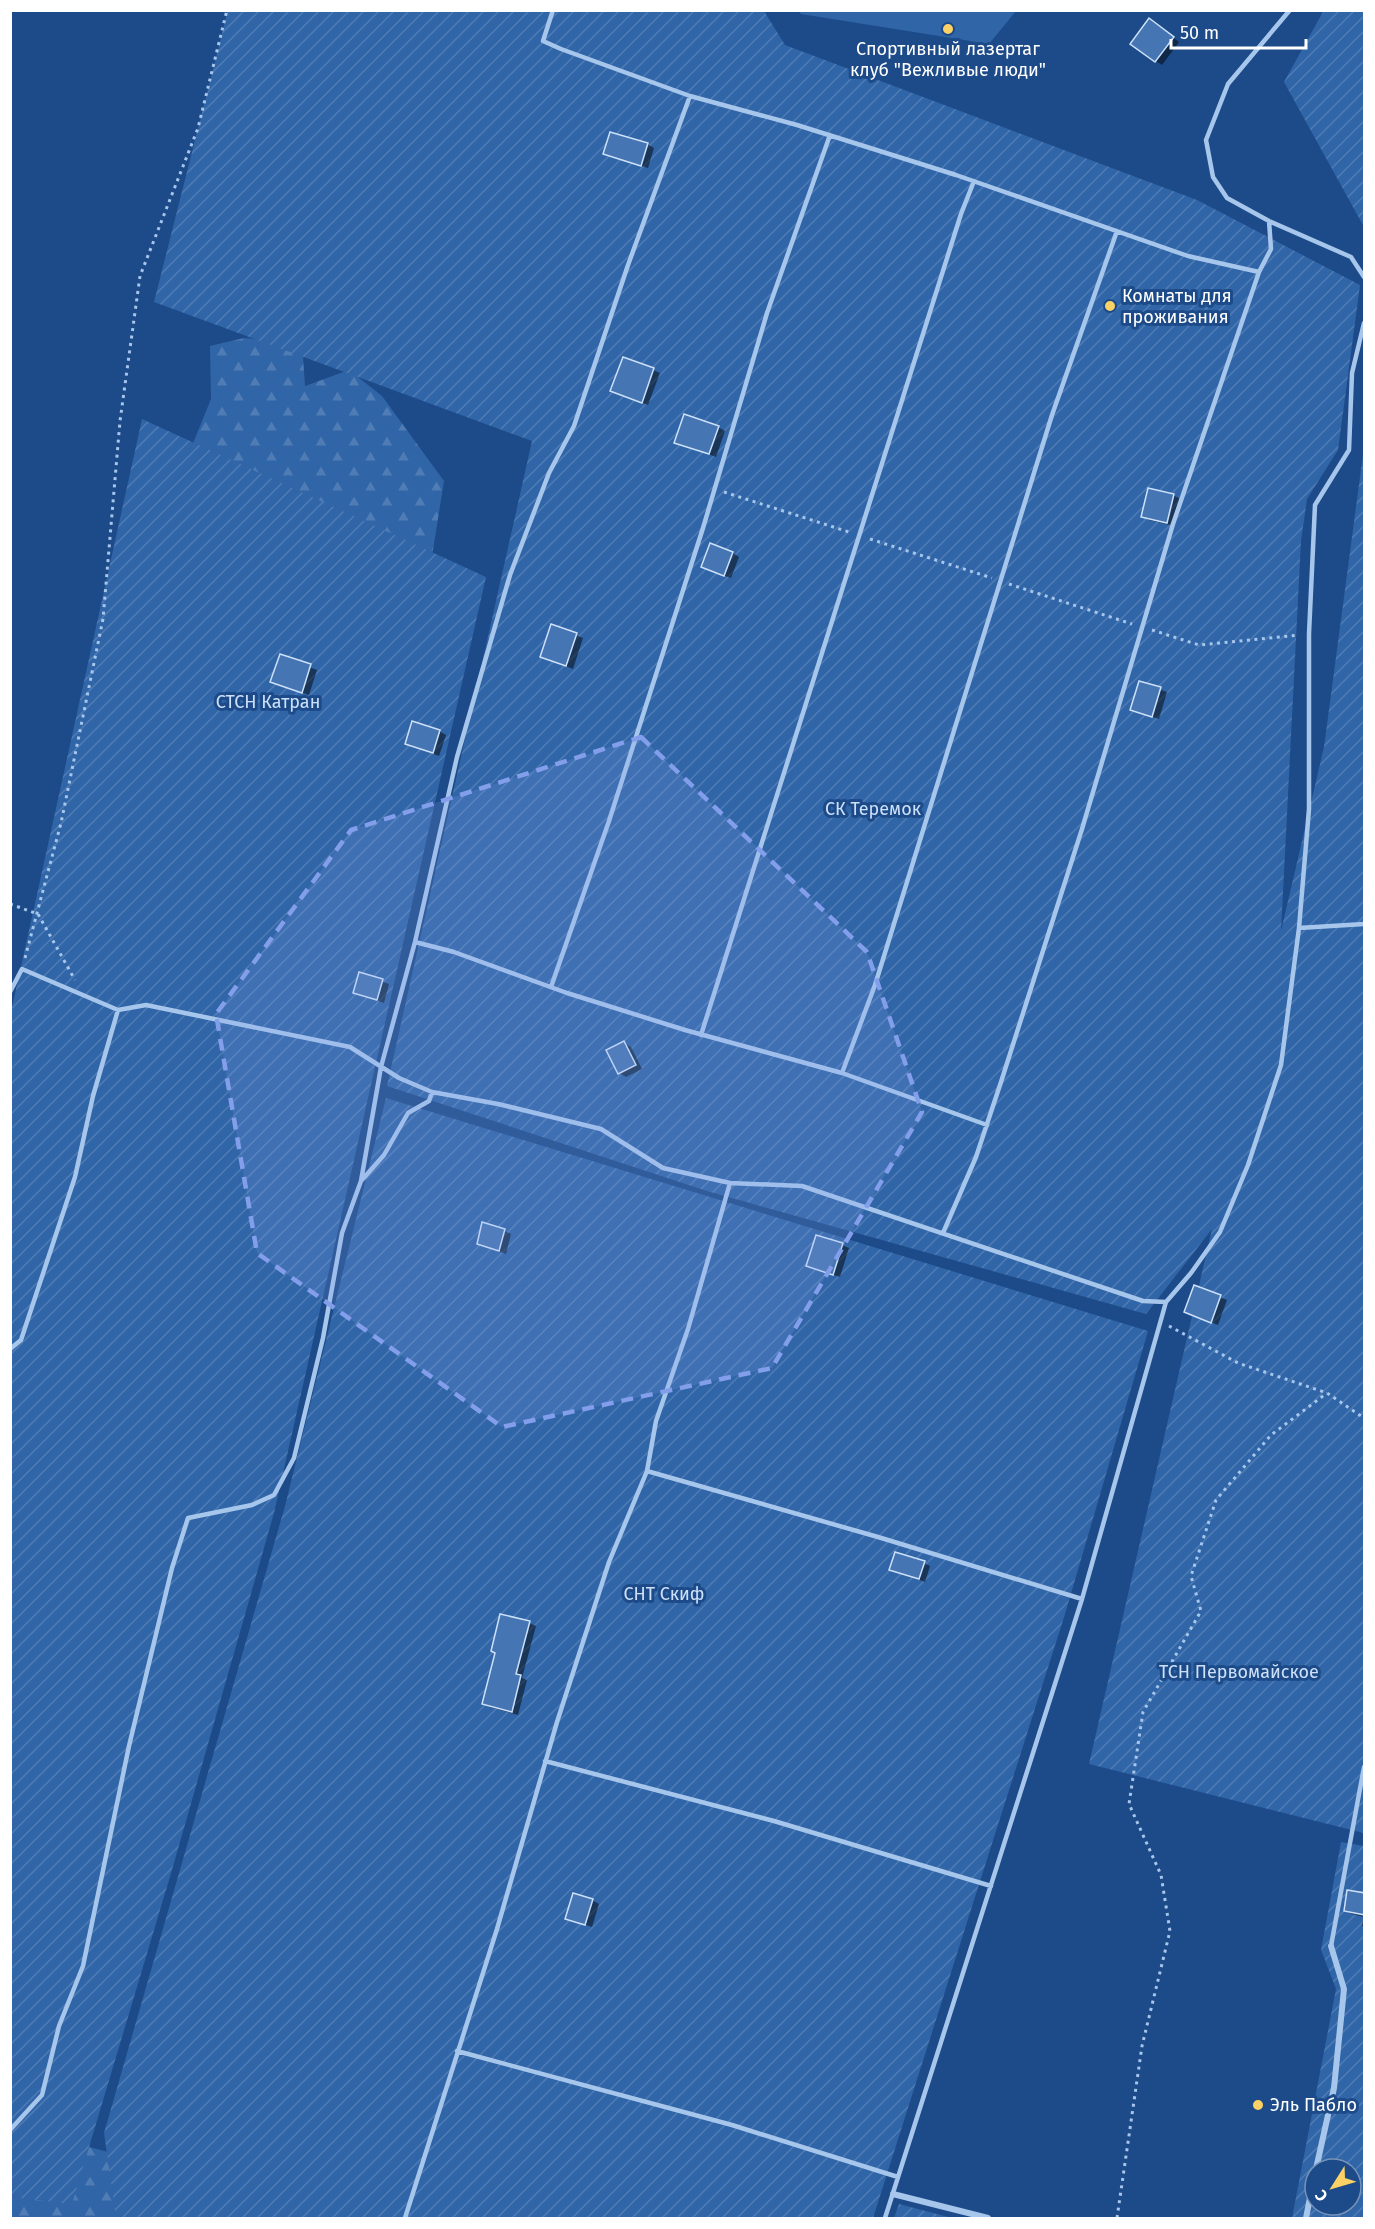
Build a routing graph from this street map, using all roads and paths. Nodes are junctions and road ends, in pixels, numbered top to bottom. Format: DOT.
graph roads {
  1 [pos="227,10"];
  2 [pos="553,10"];
  3 [pos="1290,10"];
  4 [pos="690,96"];
  5 [pos="830,135"];
  6 [pos="974,181"];
  7 [pos="1269,221"];
  8 [pos="1117,231"];
  9 [pos="1259,272"];
  10 [pos="1365,277"];
  11 [pos="1365,323"];
  12 [pos="10,904"];
  13 [pos="38,914"];
  14 [pos="1365,924"];
  15 [pos="1299,928"];
  16 [pos="415,942"];
  17 [pos="22,969"];
  18 [pos="551,987"];
  19 [pos="10,992"];
  20 [pos="83,994"];
  21 [pos="118,1010"];
  22 [pos="700,1035"];
  23 [pos="381,1067"];
  24 [pos="842,1073"];
  25 [pos="432,1092"];
  26 [pos="987,1125"];
  27 [pos="361,1181"];
  28 [pos="730,1183"];
  29 [pos="943,1233"];
  30 [pos="1166,1302"];
  31 [pos="1160,1321"];
  32 [pos="10,1350"];
  33 [pos="1327,1392"];
  34 [pos="1365,1418"];
  35 [pos="647,1471"];
  36 [pos="1082,1599"];
  37 [pos="546,1761"];
  38 [pos="1365,1767"];
  39 [pos="991,1886"];
  40 [pos="1330,1946"];
  41 [pos="457,2051"];
  42 [pos="10,2130"];
  43 [pos="1318,2157"];
  44 [pos="898,2177"];
  45 [pos="893,2193"];
  46 [pos="405,2218"];
  47 [pos="885,2218"];
  48 [pos="988,2218"];
  49 [pos="1117,2218"];
  1 -- 13 [label="path"];
  2 -- 4 [label="lane"];
  3 -- 7 [label="lane"];
  4 -- 5 [label="lane"];
  4 -- 16 [label="lane"];
  5 -- 6 [label="lane"];
  5 -- 18 [label="lane"];
  6 -- 8 [label="lane"];
  6 -- 22 [label="lane"];
  7 -- 9 [label="lane"];
  7 -- 10 [label="lane"];
  8 -- 9 [label="lane"];
  8 -- 24 [label="lane"];
  9 -- 26 [label="lane"];
  11 -- 15 [label="lane"];
  12 -- 13 [label="path"];
  13 -- 17 [label="path"];
  13 -- 20 [label="path"];
  14 -- 15 [label="lane"];
  15 -- 30 [label="lane"];
  16 -- 18 [label="lane"];
  16 -- 23 [label="lane"];
  17 -- 19 [label="lane"];
  17 -- 20 [label="lane"];
  18 -- 22 [label="lane"];
  20 -- 21 [label="lane"];
  21 -- 23 [label="lane"];
  21 -- 32 [label="lane"];
  22 -- 24 [label="lane"];
  23 -- 25 [label="lane"];
  23 -- 27 [label="lane"];
  24 -- 26 [label="lane"];
  25 -- 27 [label="lane"];
  25 -- 28 [label="lane"];
  26 -- 29 [label="lane"];
  27 -- 42 [label="lane"];
  28 -- 29 [label="lane"];
  28 -- 35 [label="lane"];
  29 -- 30 [label="lane"];
  30 -- 31 [label="lane"];
  31 -- 33 [label="path"];
  31 -- 36 [label="lane"];
  33 -- 34 [label="path"];
  33 -- 49 [label="path"];
  35 -- 36 [label="lane"];
  35 -- 37 [label="lane"];
  36 -- 39 [label="lane"];
  37 -- 39 [label="lane"];
  37 -- 41 [label="lane"];
  38 -- 40 [label="lane"];
  39 -- 44 [label="lane"];
  40 -- 43 [label="street"];
  41 -- 44 [label="lane"];
  41 -- 46 [label="lane"];
  44 -- 45 [label="lane"];
  45 -- 47 [label="lane"];
  45 -- 48 [label="street"];
}
